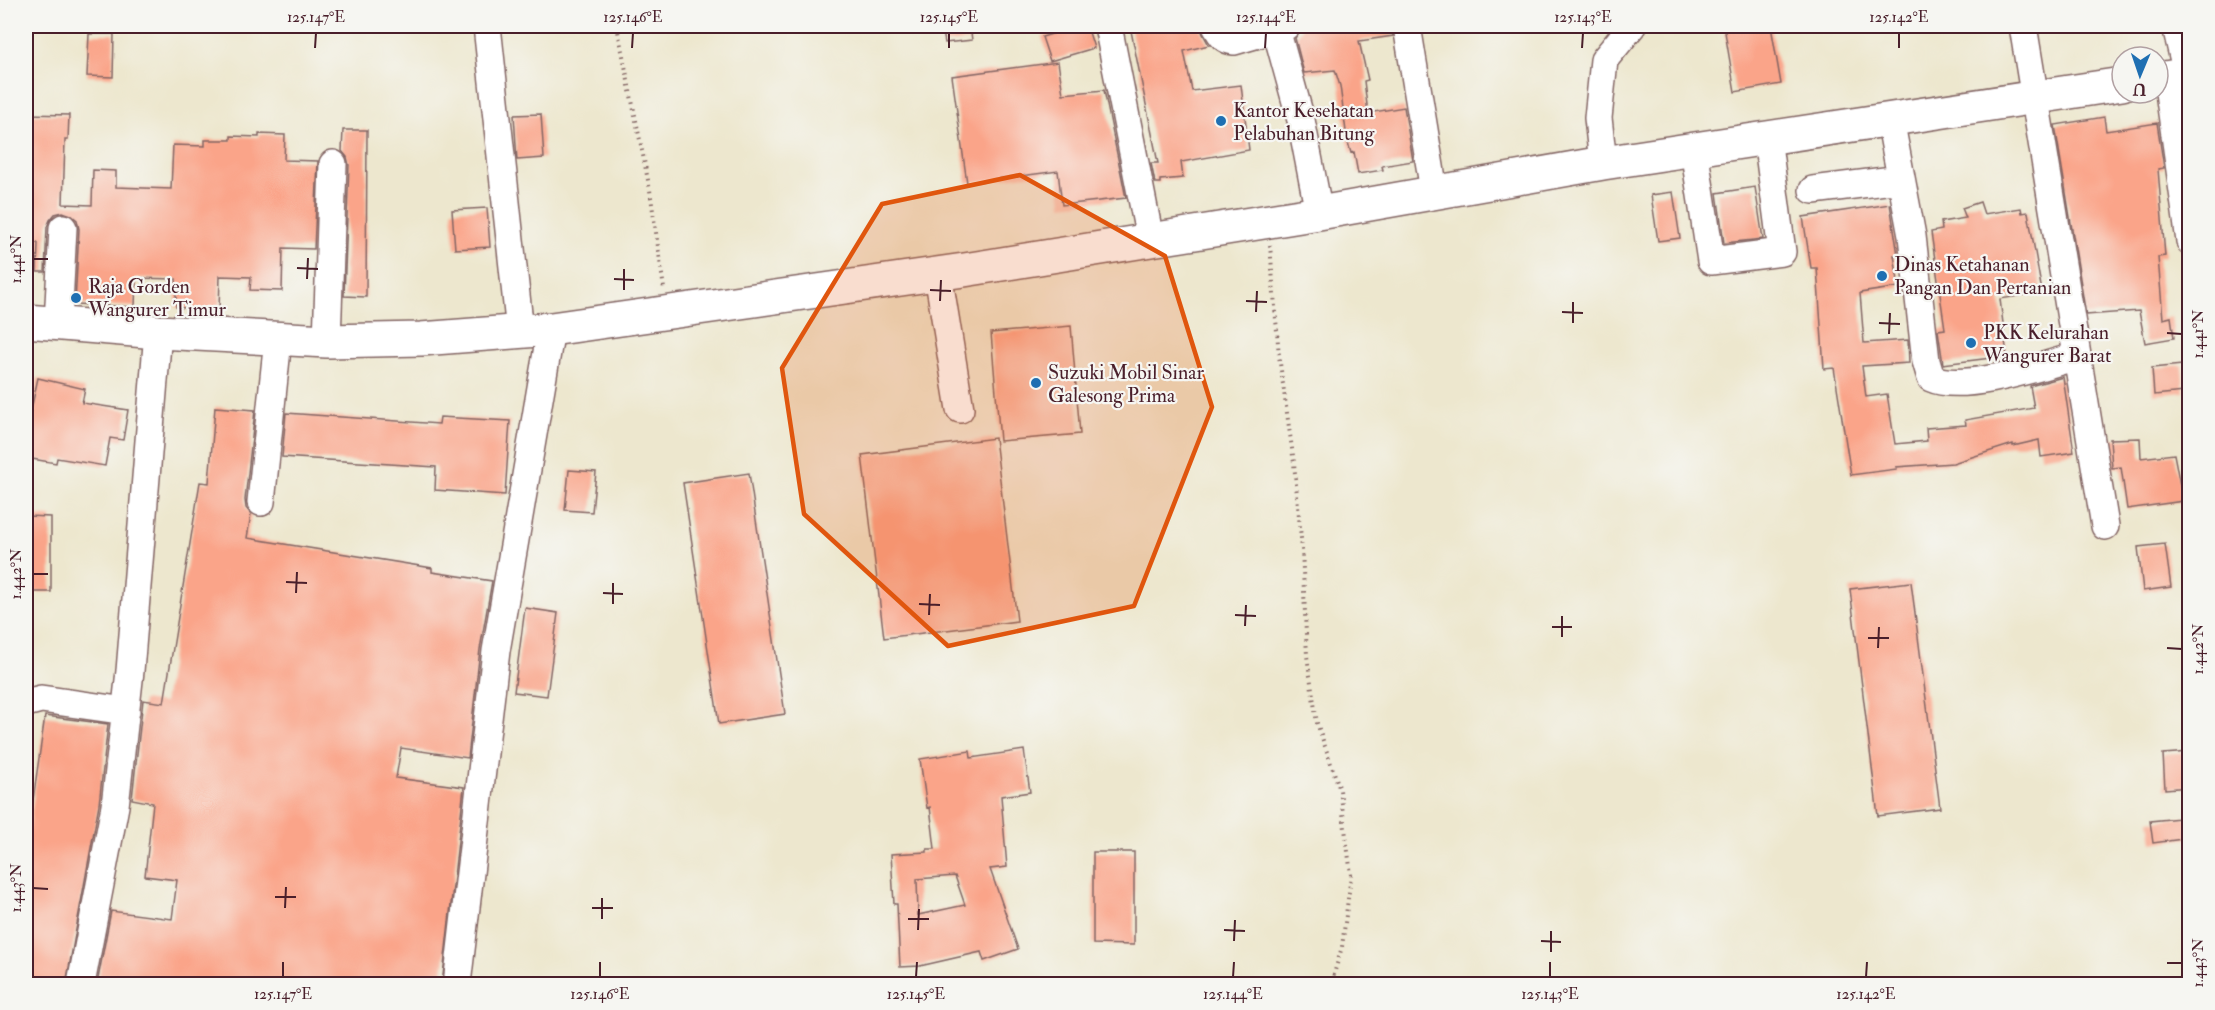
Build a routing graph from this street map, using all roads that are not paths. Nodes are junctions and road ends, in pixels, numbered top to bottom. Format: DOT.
graph roads {
  1 [pos="488,26"];
  2 [pos="1108,26"];
  3 [pos="1216,26"];
  4 [pos="1407,26"];
  5 [pos="1632,26"];
  6 [pos="2023,26"];
  7 [pos="2176,26"];
  8 [pos="1281,27"];
  9 [pos="2175,76"];
  10 [pos="2110,86"];
  11 [pos="2036,96"];
  12 [pos="1890,119"];
  13 [pos="1767,137"];
  14 [pos="1694,149"];
  15 [pos="1603,163"];
  16 [pos="333,164"];
  17 [pos="1901,179"];
  18 [pos="1814,190"];
  19 [pos="1434,191"];
  20 [pos="1319,213"];
  21 [pos="63,228"];
  22 [pos="1150,239"];
  23 [pos="2190,241"];
  24 [pos="938,274"];
  25 [pos="26,321"];
  26 [pos="58,323"];
  27 [pos="536,330"];
  28 [pos="158,332"];
  29 [pos="278,339"];
  30 [pos="327,341"];
  31 [pos="2077,356"];
  32 [pos="960,409"];
  33 [pos="261,502"];
  34 [pos="2105,526"];
  35 [pos="26,704"];
  36 [pos="126,711"];
  37 [pos="81,984"];
  38 [pos="457,984"];
  1 -- 27 [label="street"];
  2 -- 22 [label="street"];
  3 -- 8 [label="street"];
  4 -- 19 [label="street"];
  5 -- 15 [label="street"];
  6 -- 11 [label="street"];
  7 -- 9 [label="street"];
  8 -- 20 [label="street"];
  9 -- 23 [label="street"];
  10 -- 11 [label="highway"];
  11 -- 12 [label="highway"];
  11 -- 31 [label="street"];
  12 -- 13 [label="highway"];
  12 -- 17 [label="street"];
  13 -- 14 [label="highway"];
  13 -- 14 [label="street"];
  14 -- 15 [label="highway"];
  15 -- 19 [label="highway"];
  16 -- 30 [label="street"];
  17 -- 18 [label="street"];
  17 -- 31 [label="street"];
  19 -- 20 [label="highway"];
  20 -- 22 [label="highway"];
  21 -- 26 [label="street"];
  22 -- 24 [label="highway"];
  24 -- 27 [label="highway"];
  24 -- 32 [label="street"];
  25 -- 26 [label="highway"];
  26 -- 28 [label="highway"];
  27 -- 30 [label="highway"];
  27 -- 38 [label="street"];
  28 -- 29 [label="highway"];
  28 -- 36 [label="street"];
  29 -- 30 [label="highway"];
  29 -- 33 [label="street"];
  31 -- 34 [label="street"];
  35 -- 36 [label="street"];
  36 -- 37 [label="street"];
}
